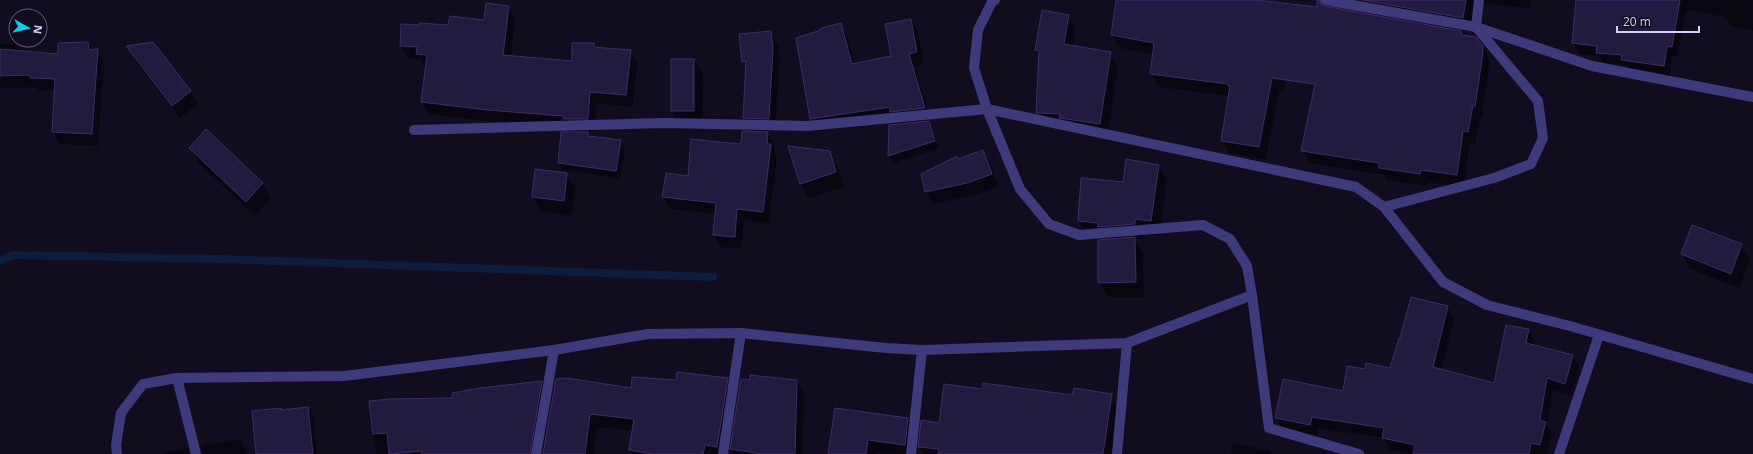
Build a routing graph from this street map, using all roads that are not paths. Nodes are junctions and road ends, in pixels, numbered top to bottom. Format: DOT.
graph roads {
  1 [pos="996,0"];
  2 [pos="1325,0"];
  3 [pos="1479,0"];
  4 [pos="1476,27"];
  5 [pos="1753,98"];
  6 [pos="987,109"];
  7 [pos="414,130"];
  8 [pos="1384,206"];
  9 [pos="1252,296"];
  10 [pos="741,333"];
  11 [pos="1599,335"];
  12 [pos="1127,343"];
  13 [pos="554,350"];
  14 [pos="922,350"];
  15 [pos="177,378"];
  16 [pos="1753,380"];
  17 [pos="117,454"];
  18 [pos="196,454"];
  19 [pos="536,454"];
  20 [pos="723,454"];
  21 [pos="911,454"];
  22 [pos="1118,454"];
  23 [pos="1359,454"];
  24 [pos="1559,454"];
  1 -- 6 [label="street"];
  2 -- 4 [label="street"];
  3 -- 4 [label="street"];
  4 -- 5 [label="street"];
  4 -- 8 [label="street"];
  6 -- 7 [label="street"];
  6 -- 8 [label="street"];
  6 -- 9 [label="street"];
  8 -- 11 [label="street"];
  9 -- 12 [label="street"];
  9 -- 23 [label="street"];
  10 -- 13 [label="street"];
  10 -- 14 [label="street"];
  10 -- 20 [label="street"];
  11 -- 16 [label="street"];
  11 -- 24 [label="street"];
  12 -- 14 [label="street"];
  12 -- 22 [label="street"];
  13 -- 15 [label="street"];
  13 -- 19 [label="street"];
  14 -- 21 [label="street"];
  15 -- 17 [label="street"];
  15 -- 18 [label="street"];
}
